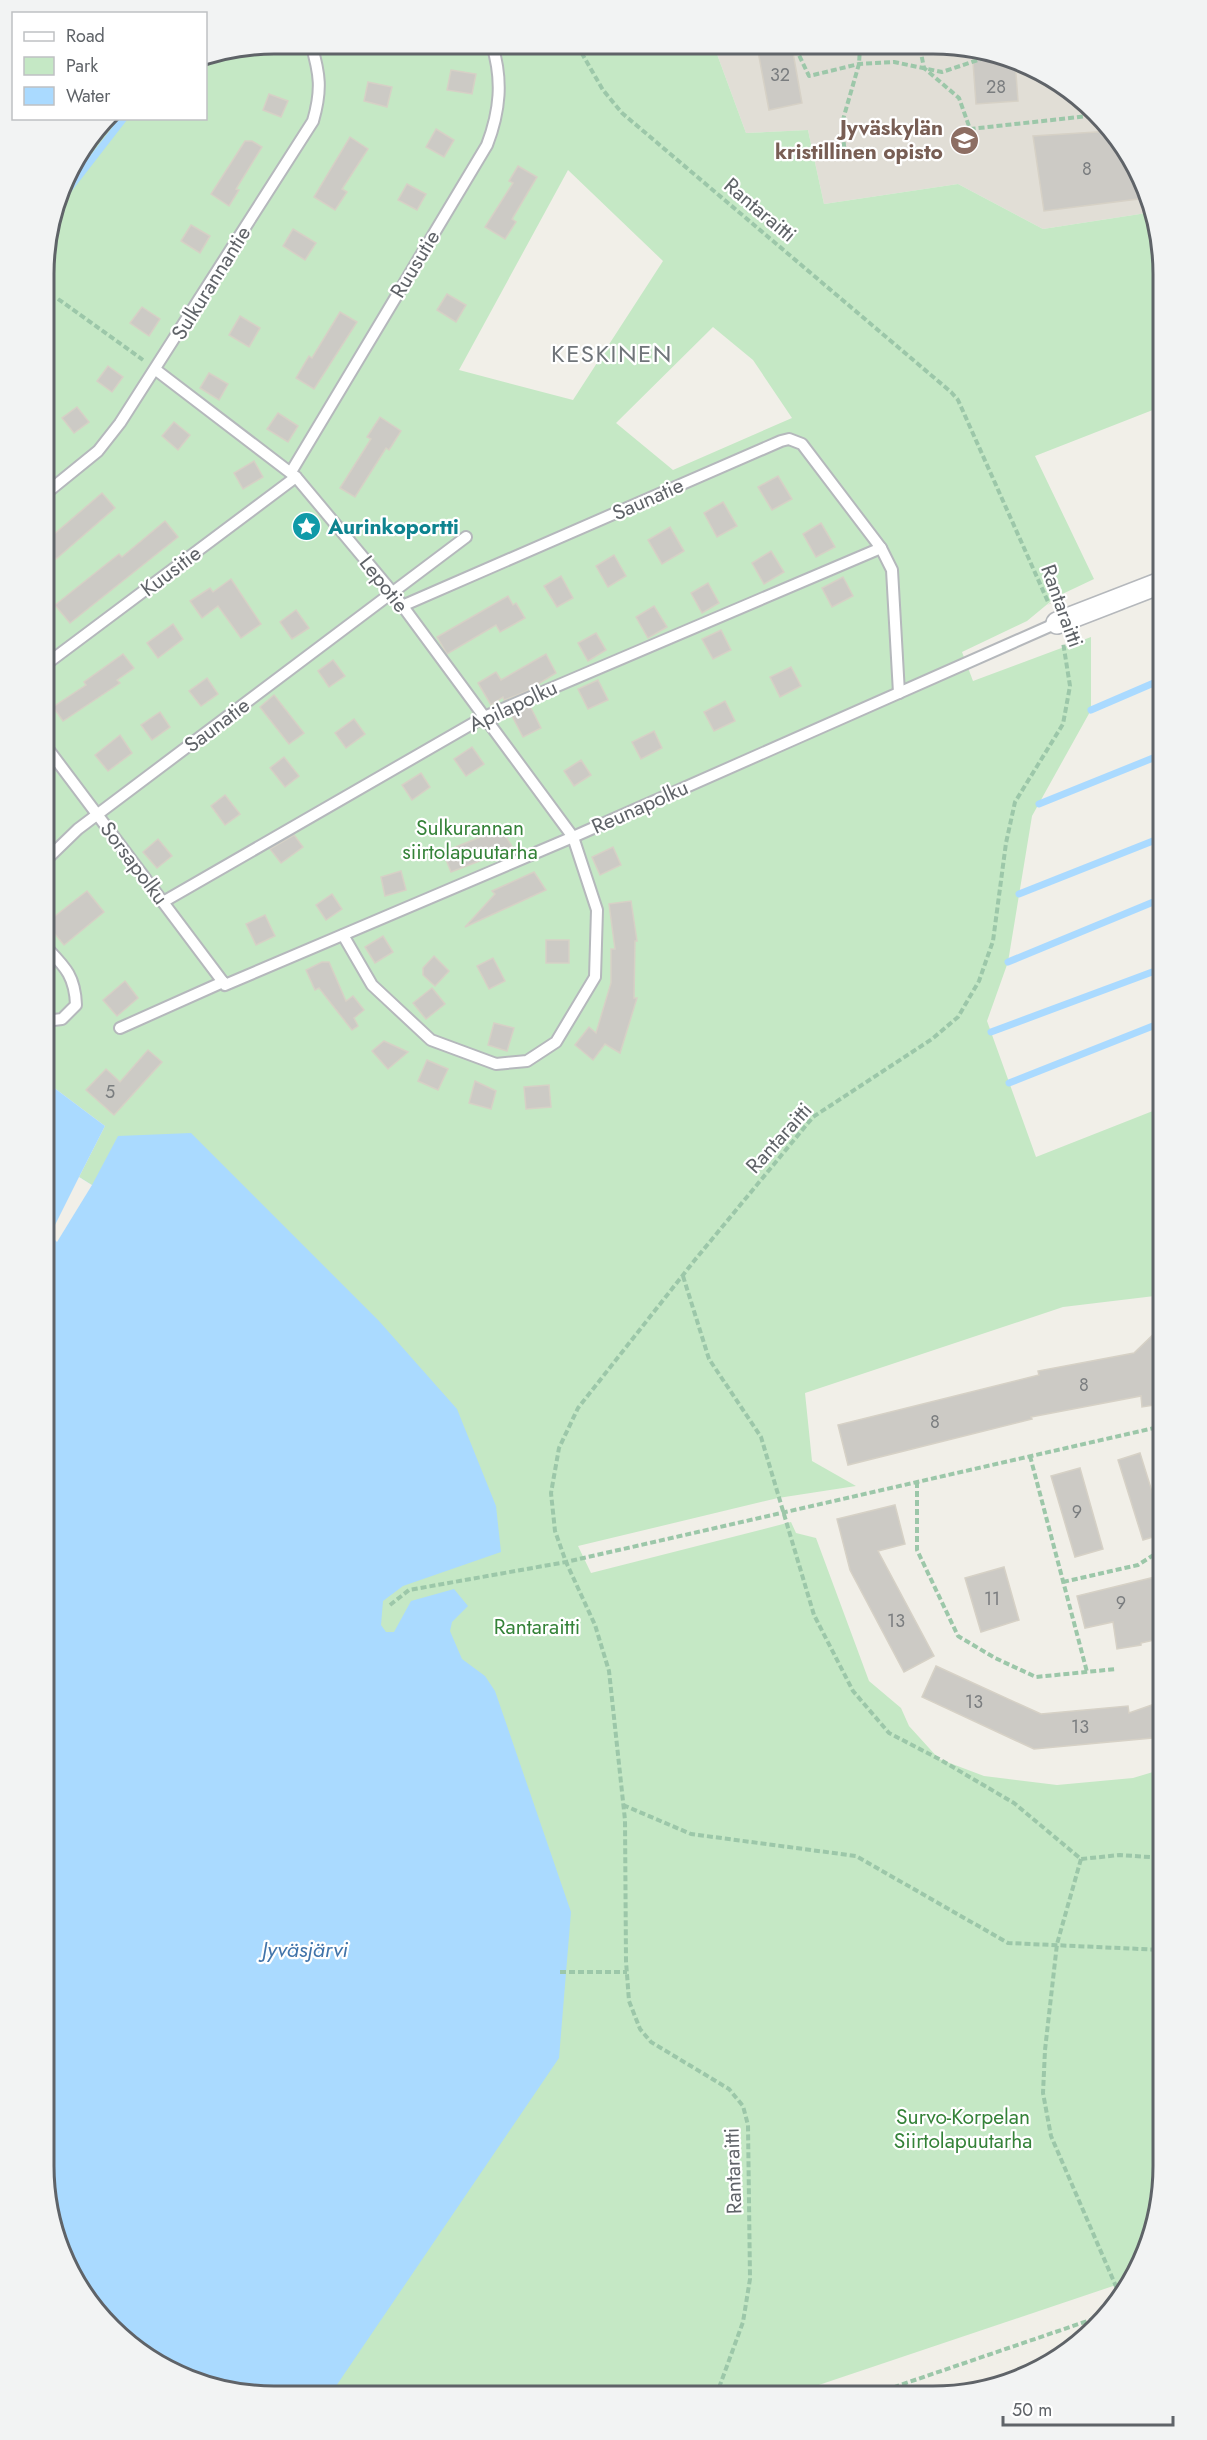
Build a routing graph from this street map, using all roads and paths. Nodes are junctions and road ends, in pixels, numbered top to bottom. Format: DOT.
graph roads {
  1 [pos="313,54"];
  2 [pos="495,54"];
  3 [pos="582,54"];
  4 [pos="798,54"];
  5 [pos="860,54"];
  6 [pos="921,54"];
  7 [pos="981,59"];
  8 [pos="859,64"];
  9 [pos="924,68"];
  10 [pos="1087,116"];
  11 [pos="845,157"];
  12 [pos="58,298"];
  13 [pos="156,370"];
  14 [pos="293,474"];
  15 [pos="54,487"];
  16 [pos="466,537"];
  17 [pos="881,548"];
  18 [pos="1153,586"];
  19 [pos="393,593"];
  20 [pos="402,606"];
  21 [pos="1057,623"];
  22 [pos="54,658"];
  23 [pos="899,693"];
  24 [pos="484,717"];
  25 [pos="54,757"];
  26 [pos="97,814"];
  27 [pos="573,837"];
  28 [pos="54,853"];
  29 [pos="163,902"];
  30 [pos="343,935"];
  31 [pos="54,956"];
  32 [pos="223,982"];
  33 [pos="54,1020"];
  34 [pos="120,1028"];
  35 [pos="682,1275"];
  36 [pos="1153,1428"];
  37 [pos="1030,1456"];
  38 [pos="917,1482"];
  39 [pos="782,1513"];
  40 [pos="1153,1555"];
  41 [pos="566,1562"];
  42 [pos="1063,1582"];
  43 [pos="390,1605"];
  44 [pos="1116,1669"];
  45 [pos="1087,1672"];
  46 [pos="623,1804"];
  47 [pos="1153,1857"];
  48 [pos="1081,1859"];
  49 [pos="1057,1944"];
  50 [pos="1153,1949"];
  51 [pos="560,1972"];
  52 [pos="627,1972"];
  53 [pos="1116,2287"];
  54 [pos="1091,2320"];
  55 [pos="720,2386"];
  56 [pos="897,2386"];
  1 -- 13 [label="lane, Sulkurannantie"];
  2 -- 14 [label="lane, Ruusutie"];
  3 -- 21 [label="path, Rantaraitti"];
  4 -- 8 [label="path"];
  5 -- 8 [label="path"];
  6 -- 9 [label="path"];
  7 -- 9 [label="path"];
  8 -- 9 [label="path"];
  8 -- 11 [label="path"];
  9 -- 10 [label="path"];
  12 -- 13 [label="path"];
  13 -- 14 [label="lane, Lepotie"];
  13 -- 15 [label="lane, Sulkurannantie"];
  14 -- 19 [label="lane, Lepotie"];
  14 -- 22 [label="lane, Kuusitie"];
  16 -- 19 [label="lane, Saunatie"];
  17 -- 20 [label="lane, Saunatie"];
  17 -- 23 [label="lane"];
  17 -- 24 [label="lane, Apilapolku"];
  18 -- 21 [label="street"];
  19 -- 20 [label="lane, Lepotie"];
  19 -- 26 [label="lane, Saunatie"];
  20 -- 24 [label="lane, Lepotie"];
  21 -- 23 [label="lane, Reunapolku"];
  21 -- 35 [label="path, Rantaraitti"];
  23 -- 27 [label="lane, Reunapolku"];
  24 -- 27 [label="lane, Lepotie"];
  24 -- 29 [label="lane, Apilapolku"];
  25 -- 26 [label="lane, Sorsapolku"];
  26 -- 28 [label="lane, Saunatie"];
  26 -- 29 [label="lane, Sorsapolku"];
  27 -- 30 [label="lane, Reunapolku"];
  27 -- 30 [label="lane, Lepotie"];
  29 -- 32 [label="lane, Sorsapolku"];
  30 -- 32 [label="lane, Reunapolku"];
  31 -- 33 [label="lane"];
  32 -- 34 [label="lane, Reunapolku"];
  35 -- 39 [label="path"];
  35 -- 41 [label="path, Rantaraitti"];
  36 -- 37 [label="path"];
  37 -- 38 [label="path"];
  37 -- 42 [label="path"];
  38 -- 39 [label="path"];
  38 -- 45 [label="path"];
  39 -- 41 [label="path"];
  39 -- 48 [label="path"];
  40 -- 42 [label="path"];
  41 -- 43 [label="path"];
  41 -- 46 [label="path, Rantaraitti"];
  42 -- 45 [label="path"];
  44 -- 45 [label="path"];
  46 -- 49 [label="path"];
  46 -- 52 [label="path, Rantaraitti"];
  47 -- 48 [label="path"];
  48 -- 49 [label="path"];
  49 -- 50 [label="path"];
  49 -- 53 [label="path"];
  51 -- 52 [label="path"];
  52 -- 55 [label="path, Rantaraitti"];
  54 -- 56 [label="path"];
}
